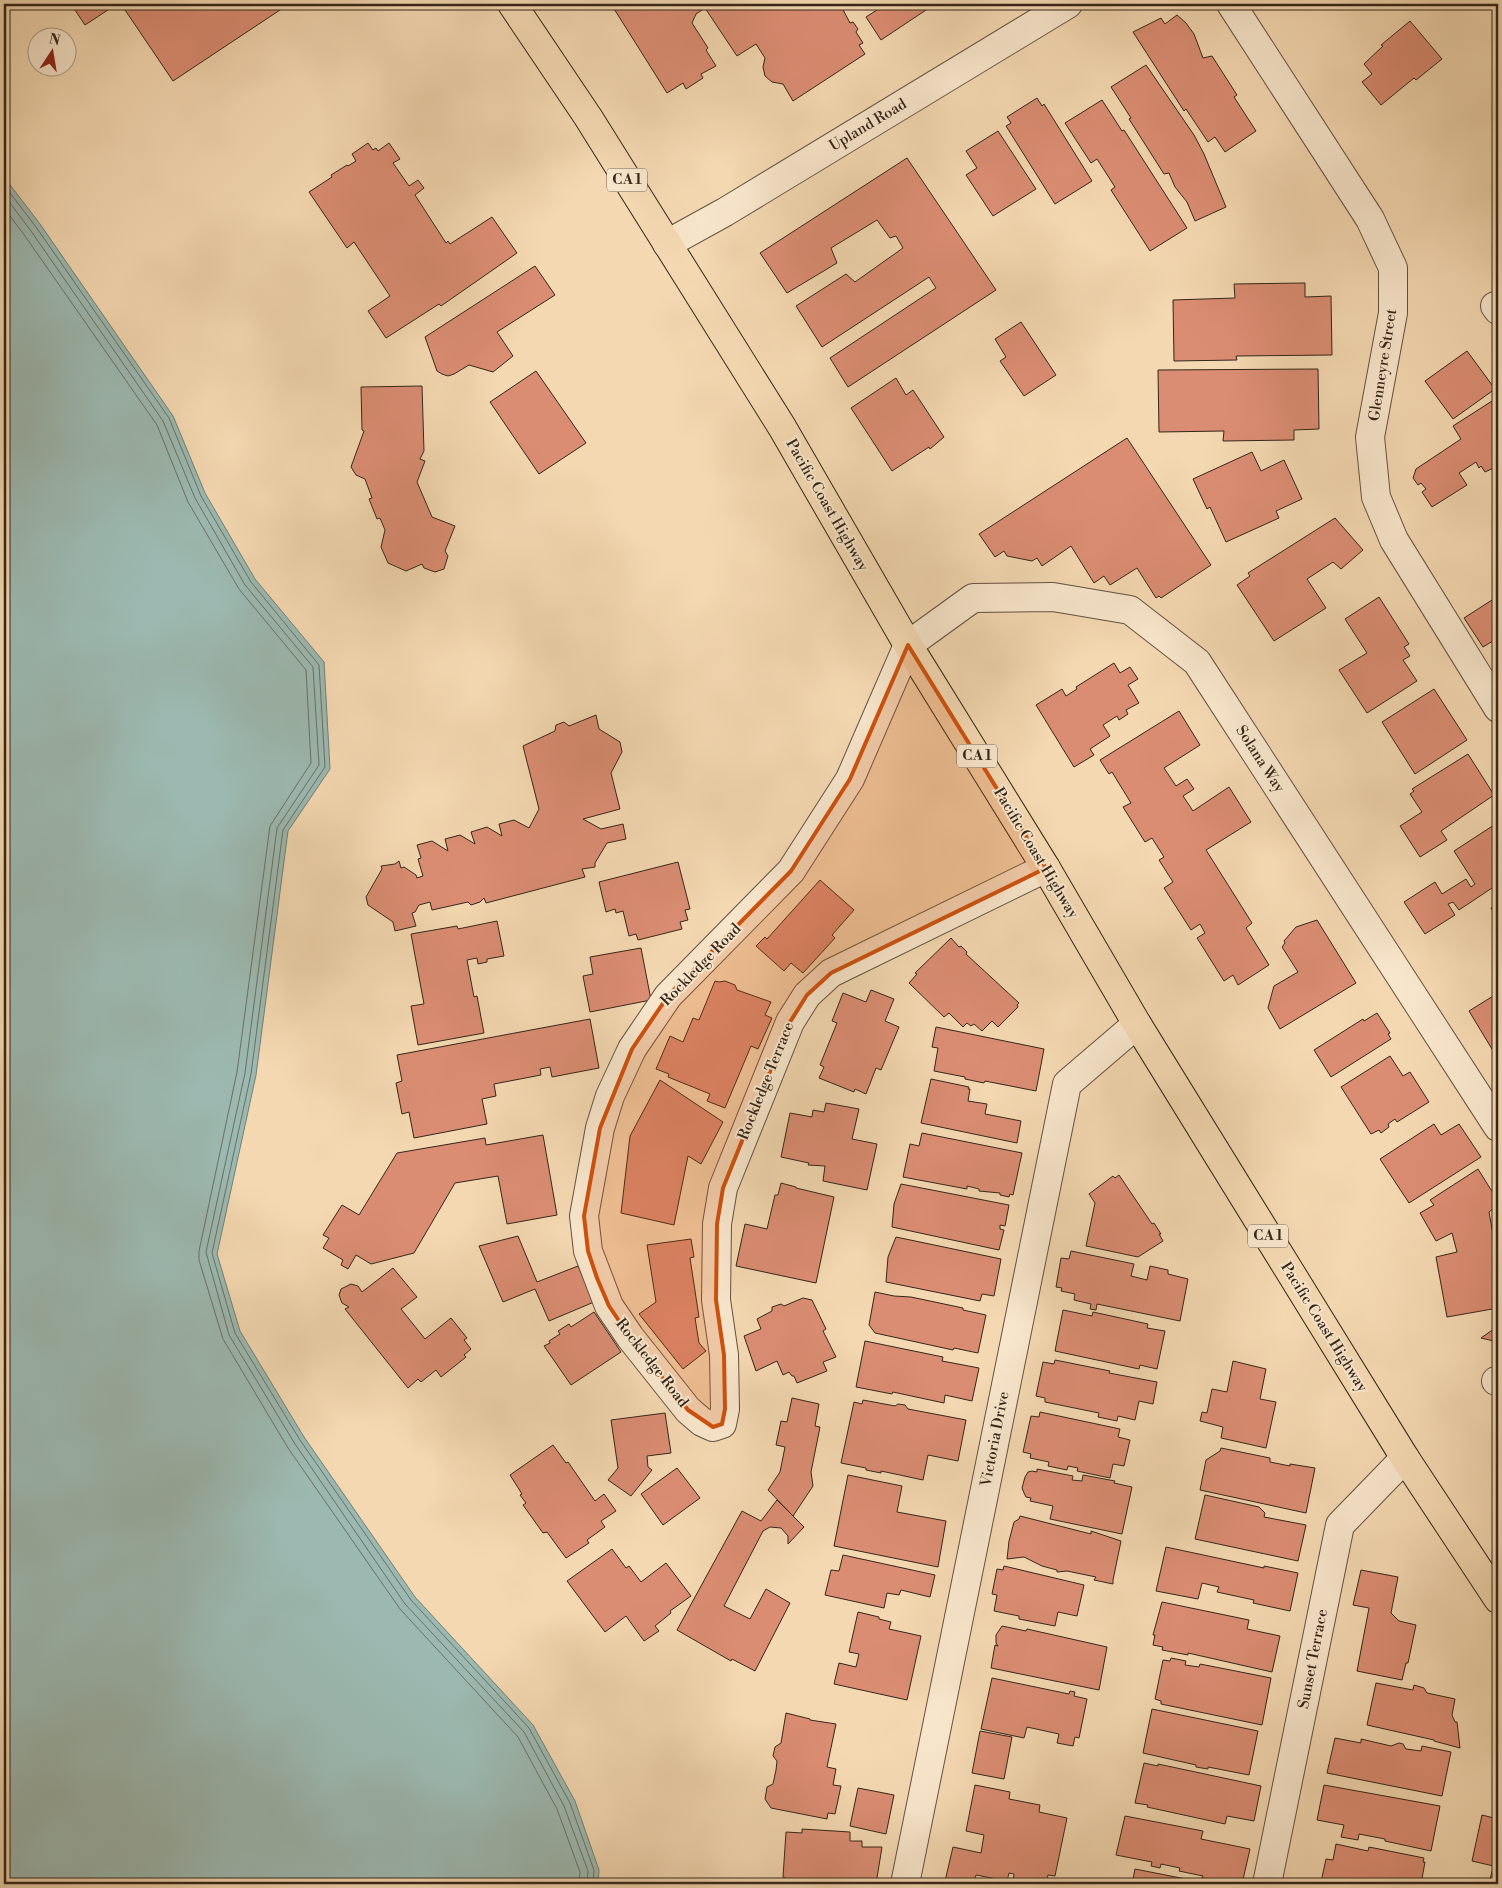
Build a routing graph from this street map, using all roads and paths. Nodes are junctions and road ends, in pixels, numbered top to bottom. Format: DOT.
graph roads {
  1 [pos="512,4"];
  2 [pos="1068,4"];
  3 [pos="1231,4"];
  4 [pos="667,244"];
  5 [pos="908,645"];
  6 [pos="1498,708"];
  7 [pos="1046,868"];
  8 [pos="1137,1024"];
  9 [pos="1498,1127"];
  10 [pos="725,1409"];
  11 [pos="1405,1458"];
  12 [pos="1498,1599"];
  13 [pos="905,1884"];
  14 [pos="1267,1884"];
  1 -- 4 [label="highway, Pacific Coast Highway / CA 1"];
  2 -- 4 [label="street, Upland Road"];
  3 -- 6 [label="street, Glenneyre Street"];
  4 -- 5 [label="highway, Pacific Coast Highway / CA 1"];
  5 -- 7 [label="highway, Pacific Coast Highway / CA 1"];
  5 -- 9 [label="street, Solana Way"];
  5 -- 10 [label="street, Rockledge Road"];
  7 -- 8 [label="highway, Pacific Coast Highway / CA 1"];
  7 -- 10 [label="street, Rockledge Terrace"];
  8 -- 11 [label="highway, Pacific Coast Highway / CA 1"];
  8 -- 13 [label="street, Victoria Drive"];
  11 -- 12 [label="highway, Pacific Coast Highway / CA 1"];
  11 -- 14 [label="street, Sunset Terrace"];
}
